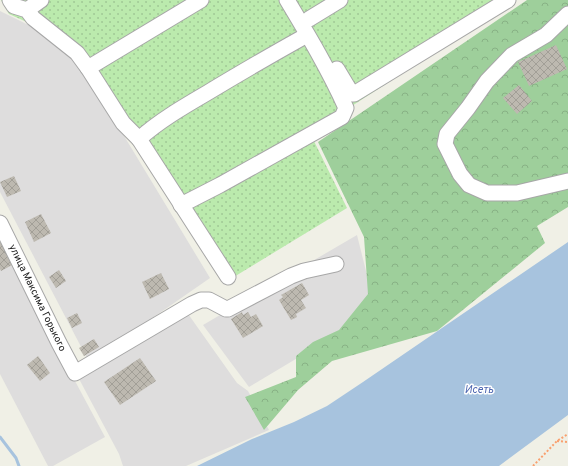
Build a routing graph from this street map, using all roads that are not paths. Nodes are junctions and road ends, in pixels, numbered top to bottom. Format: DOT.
graph roads {
  1 [pos="10,0"];
  2 [pos="41,0"];
  3 [pos="201,0"];
  4 [pos="287,0"];
  5 [pos="298,0"];
  6 [pos="340,0"];
  7 [pos="508,0"];
  8 [pos="27,10"];
  9 [pos="568,14"];
  10 [pos="309,19"];
  11 [pos="307,35"];
  12 [pos="88,68"];
  13 [pos="139,139"];
  14 [pos="568,181"];
  15 [pos="181,205"];
  16 [pos="0,223"];
  17 [pos="336,264"];
  18 [pos="228,277"];
  1 -- 8 [label="street"];
  2 -- 8 [label="street"];
  3 -- 12 [label="street"];
  4 -- 11 [label="street"];
  5 -- 10 [label="street"];
  6 -- 10 [label="street"];
  7 -- 10 [label="street"];
  8 -- 12 [label="street"];
  9 -- 14 [label="street"];
  11 -- 13 [label="street"];
  11 -- 15 [label="street"];
  12 -- 13 [label="street"];
  13 -- 15 [label="street"];
  15 -- 18 [label="street"];
  16 -- 17 [label="street, улица Максима Горького"];
}
